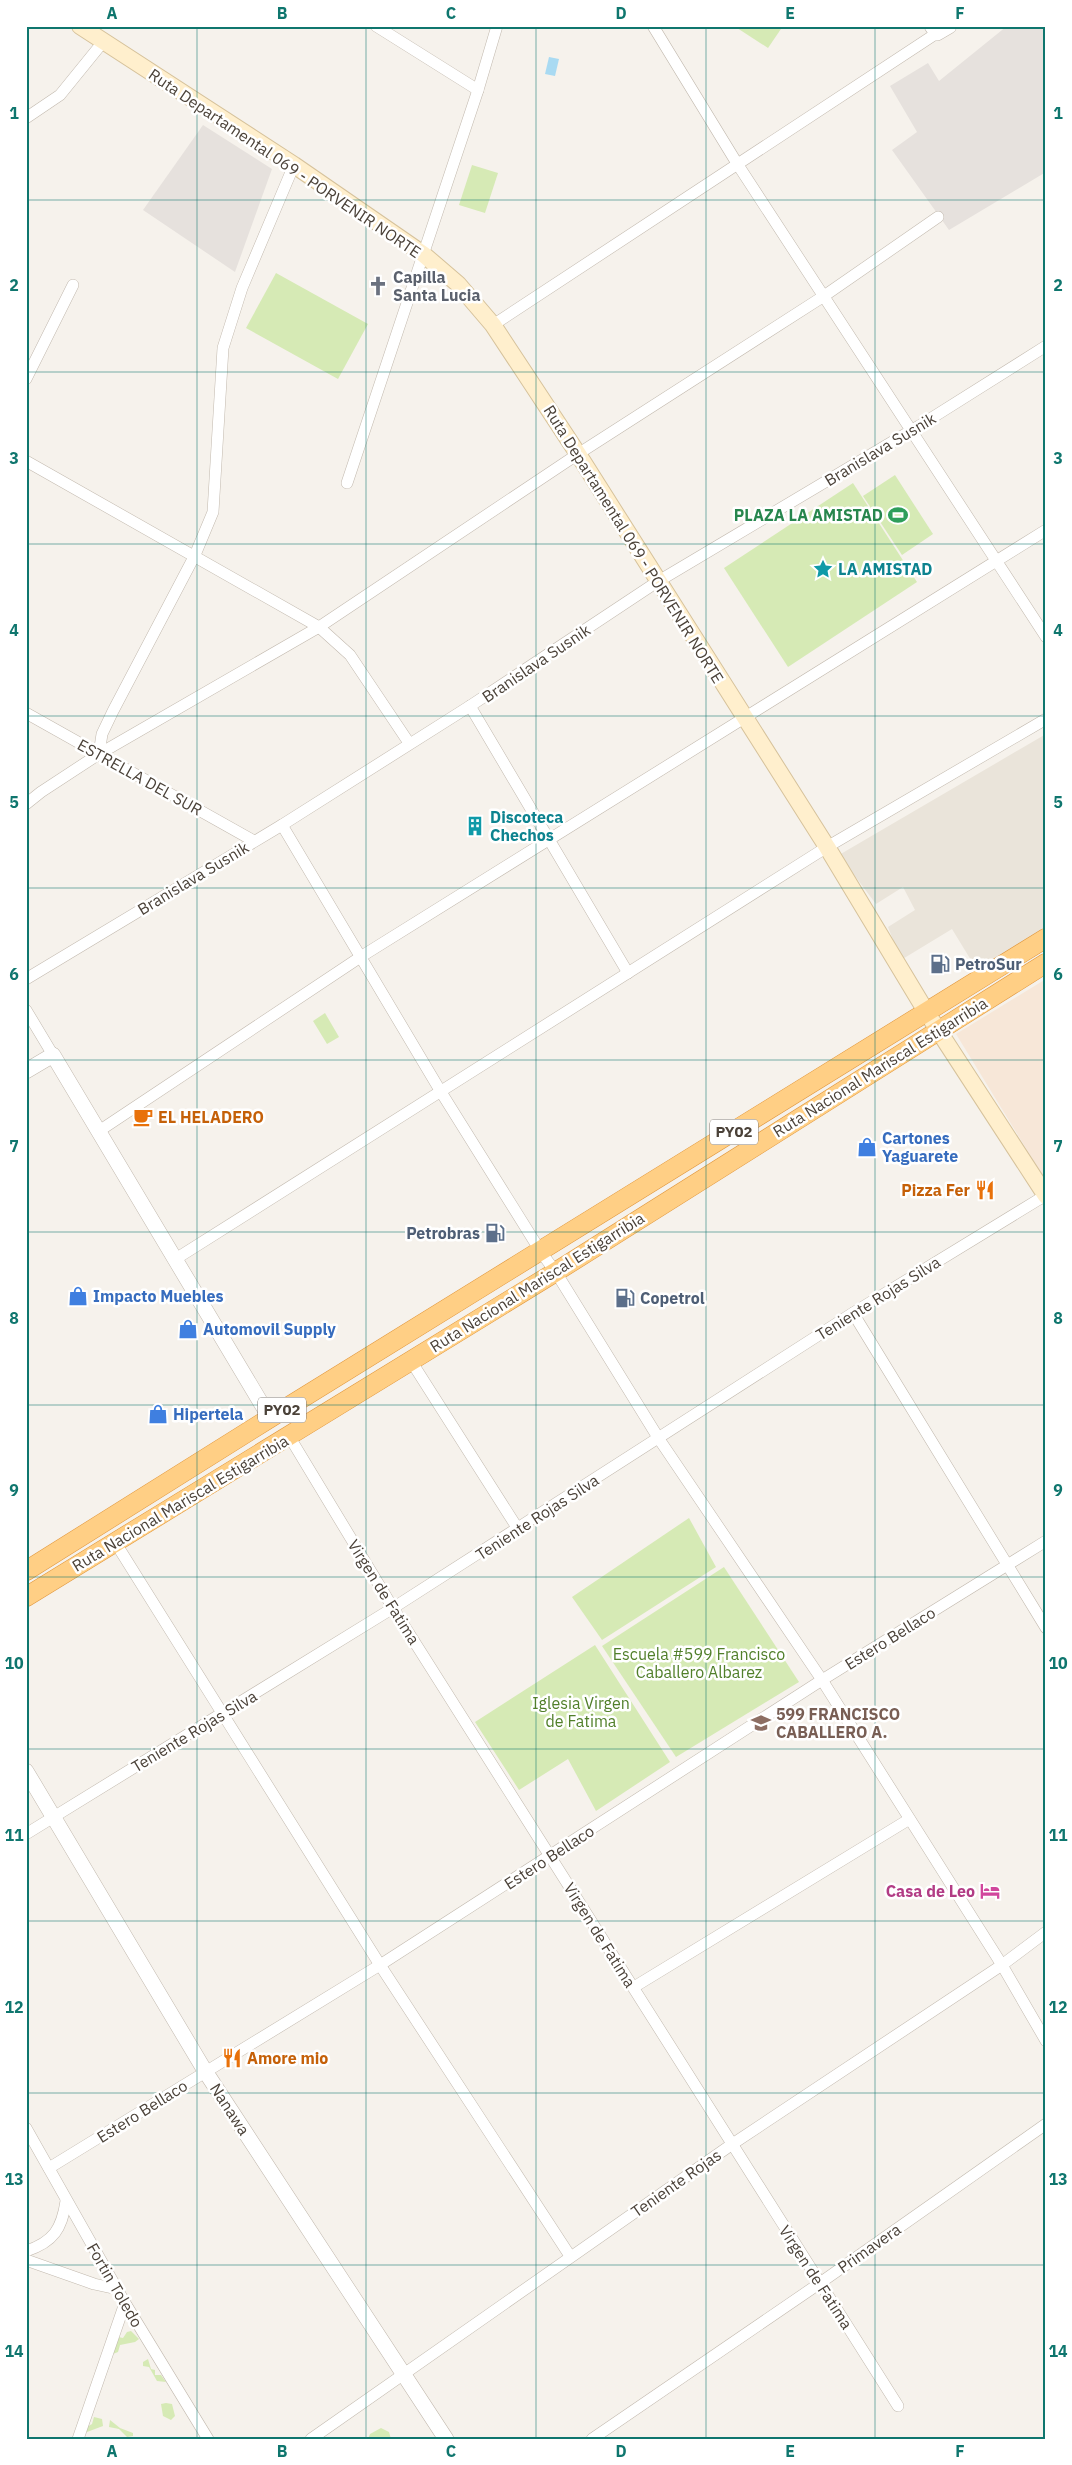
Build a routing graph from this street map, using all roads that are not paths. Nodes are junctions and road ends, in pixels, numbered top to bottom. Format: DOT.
graph roads {
  1 [pos="80,26"];
  2 [pos="376,26"];
  3 [pos="497,26"];
  4 [pos="652,26"];
  5 [pos="939,29"];
  6 [pos="103,42"];
  7 [pos="478,90"];
  8 [pos="26,118"];
  9 [pos="294,165"];
  10 [pos="738,165"];
  11 [pos="938,217"];
  12 [pos="423,254"];
  13 [pos="73,285"];
  14 [pos="824,296"];
  15 [pos="493,325"];
  16 [pos="1046,346"];
  17 [pos="26,379"];
  18 [pos="910,431"];
  19 [pos="578,454"];
  20 [pos="26,461"];
  21 [pos="347,484"];
  22 [pos="1046,530"];
  23 [pos="195,555"];
  24 [pos="996,561"];
  25 [pos="657,582"];
  26 [pos="319,627"];
  27 [pos="1046,637"];
  28 [pos="470,706"];
  29 [pos="26,713"];
  30 [pos="745,718"];
  31 [pos="1046,719"];
  32 [pos="409,743"];
  33 [pos="99,754"];
  34 [pos="26,804"];
  35 [pos="282,825"];
  36 [pos="254,840"];
  37 [pos="548,840"];
  38 [pos="827,847"];
  39 [pos="1046,938"];
  40 [pos="362,956"];
  41 [pos="1046,963"];
  42 [pos="628,973"];
  43 [pos="26,979"];
  44 [pos="26,1010"];
  45 [pos="927,1013"];
  46 [pos="939,1030"];
  47 [pos="53,1055"];
  48 [pos="26,1071"];
  49 [pos="441,1092"];
  50 [pos="99,1132"];
  51 [pos="1046,1195"];
  52 [pos="541,1252"];
  53 [pos="174,1260"];
  54 [pos="556,1272"];
  55 [pos="853,1312"];
  56 [pos="412,1361"];
  57 [pos="270,1418"];
  58 [pos="289,1436"];
  59 [pos="659,1439"];
  60 [pos="518,1529"];
  61 [pos="1046,1541"];
  62 [pos="115,1542"];
  63 [pos="1006,1566"];
  64 [pos="26,1571"];
  65 [pos="26,1597"];
  66 [pos="393,1608"];
  67 [pos="1046,1628"];
  68 [pos="822,1680"];
  69 [pos="221,1715"];
  70 [pos="26,1771"];
  71 [pos="54,1817"];
  72 [pos="908,1820"];
  73 [pos="26,1834"];
  74 [pos="551,1857"];
  75 [pos="1046,1932"];
  76 [pos="380,1965"];
  77 [pos="1002,1965"];
  78 [pos="634,1987"];
  79 [pos="1046,2041"];
  80 [pos="206,2071"];
  81 [pos="1046,2124"];
  82 [pos="26,2128"];
  83 [pos="731,2145"];
  84 [pos="49,2168"];
  85 [pos="66,2201"];
  86 [pos="26,2251"];
  87 [pos="570,2256"];
  88 [pos="26,2260"];
  89 [pos="820,2283"];
  90 [pos="117,2289"];
  91 [pos="125,2303"];
  92 [pos="404,2373"];
  93 [pos="898,2406"];
  94 [pos="78,2439"];
  95 [pos="208,2439"];
  96 [pos="311,2439"];
  97 [pos="446,2439"];
  98 [pos="592,2439"];
  1 -- 6 [label="main road, Ruta Departamental 069 - PORVENIR NORTE"];
  2 -- 7 [label="street"];
  3 -- 7 [label="street"];
  4 -- 10 [label="street"];
  5 -- 10 [label="street"];
  6 -- 8 [label="street"];
  6 -- 9 [label="main road, Ruta Departamental 069 - PORVENIR NORTE"];
  7 -- 12 [label="street"];
  9 -- 12 [label="main road, Ruta Departamental 069 - PORVENIR NORTE"];
  9 -- 23 [label="street"];
  10 -- 14 [label="street"];
  10 -- 15 [label="street"];
  11 -- 14 [label="street"];
  12 -- 15 [label="main road, Ruta Departamental 069 - PORVENIR NORTE"];
  12 -- 21 [label="street"];
  13 -- 17 [label="street"];
  14 -- 18 [label="street"];
  14 -- 19 [label="street"];
  15 -- 19 [label="main road, Ruta Departamental 069 - PORVENIR NORTE"];
  16 -- 18 [label="street, Branislava Susnik"];
  18 -- 24 [label="street"];
  18 -- 25 [label="street, Branislava Susnik"];
  19 -- 25 [label="main road, Ruta Departamental 069 - PORVENIR NORTE"];
  19 -- 26 [label="street"];
  20 -- 23 [label="street"];
  22 -- 24 [label="street"];
  23 -- 26 [label="street"];
  23 -- 33 [label="street"];
  24 -- 27 [label="street"];
  24 -- 30 [label="street"];
  25 -- 28 [label="street, Branislava Susnik"];
  25 -- 30 [label="main road, Ruta Departamental 069 - PORVENIR NORTE"];
  26 -- 32 [label="street"];
  26 -- 33 [label="street"];
  28 -- 32 [label="street, Branislava Susnik"];
  28 -- 37 [label="street"];
  29 -- 33 [label="street, ESTRELLA DEL SUR"];
  30 -- 37 [label="street"];
  30 -- 38 [label="main road, Ruta Departamental 069 - PORVENIR NORTE"];
  31 -- 38 [label="street"];
  32 -- 35 [label="street, Branislava Susnik"];
  33 -- 34 [label="street"];
  33 -- 36 [label="street, ESTRELLA DEL SUR"];
  35 -- 36 [label="street, Branislava Susnik"];
  35 -- 40 [label="street"];
  36 -- 43 [label="street, Branislava Susnik"];
  37 -- 40 [label="street"];
  37 -- 42 [label="street"];
  38 -- 42 [label="street"];
  38 -- 45 [label="main road, Ruta Departamental 069 - PORVENIR NORTE"];
  39 -- 45 [label="highway, Ruta Nacional Mariscal Estigarribia / PY02"];
  40 -- 49 [label="street"];
  40 -- 50 [label="street"];
  41 -- 46 [label="highway, Ruta Nacional Mariscal Estigarribia / PY02"];
  42 -- 49 [label="street"];
  44 -- 47 [label="street"];
  45 -- 46 [label="main road, Ruta Departamental 069 - PORVENIR NORTE"];
  45 -- 52 [label="highway, Ruta Nacional Mariscal Estigarribia / PY02"];
  46 -- 51 [label="main road, Ruta Departamental 069 - PORVENIR NORTE"];
  46 -- 54 [label="highway, Ruta Nacional Mariscal Estigarribia / PY02"];
  47 -- 48 [label="street"];
  47 -- 50 [label="street"];
  49 -- 52 [label="street"];
  49 -- 53 [label="street"];
  50 -- 53 [label="street"];
  51 -- 55 [label="street, Teniente Rojas Silva"];
  52 -- 54 [label="street"];
  52 -- 57 [label="highway, Ruta Nacional Mariscal Estigarribia / PY02"];
  53 -- 57 [label="street"];
  54 -- 56 [label="highway, Ruta Nacional Mariscal Estigarribia / PY02"];
  54 -- 59 [label="street"];
  55 -- 59 [label="street, Teniente Rojas Silva"];
  55 -- 63 [label="street"];
  56 -- 58 [label="highway, Ruta Nacional Mariscal Estigarribia / PY02"];
  56 -- 60 [label="street"];
  57 -- 64 [label="highway, Ruta Nacional Mariscal Estigarribia / PY02"];
  58 -- 62 [label="highway, Ruta Nacional Mariscal Estigarribia / PY02"];
  58 -- 66 [label="street, Virgen de Fatima"];
  59 -- 60 [label="street, Teniente Rojas Silva"];
  59 -- 68 [label="street"];
  60 -- 66 [label="street, Teniente Rojas Silva"];
  61 -- 63 [label="street, Estero Bellaco"];
  62 -- 65 [label="highway, Ruta Nacional Mariscal Estigarribia / PY02"];
  62 -- 69 [label="street"];
  63 -- 67 [label="street"];
  63 -- 68 [label="street, Estero Bellaco"];
  66 -- 69 [label="street, Teniente Rojas Silva"];
  66 -- 74 [label="street, Virgen de Fatima"];
  68 -- 72 [label="street"];
  68 -- 74 [label="street, Estero Bellaco"];
  69 -- 71 [label="street, Teniente Rojas Silva"];
  69 -- 76 [label="street"];
  70 -- 71 [label="street, Nanawa"];
  71 -- 73 [label="street, Teniente Rojas Silva"];
  71 -- 80 [label="street, Nanawa"];
  72 -- 77 [label="street"];
  72 -- 78 [label="street"];
  74 -- 76 [label="street, Estero Bellaco"];
  74 -- 78 [label="street, Virgen de Fatima"];
  75 -- 77 [label="street, Teniente Rojas"];
  76 -- 80 [label="street, Estero Bellaco"];
  76 -- 87 [label="street"];
  77 -- 79 [label="street"];
  77 -- 83 [label="street, Teniente Rojas"];
  78 -- 83 [label="street, Virgen de Fatima"];
  80 -- 84 [label="street, Estero Bellaco"];
  80 -- 92 [label="street, Nanawa"];
  81 -- 89 [label="street, Primavera"];
  82 -- 84 [label="street, Fortin Toledo"];
  83 -- 87 [label="street, Teniente Rojas"];
  83 -- 89 [label="street, Virgen de Fatima"];
  84 -- 85 [label="street, Fortin Toledo"];
  85 -- 86 [label="street"];
  85 -- 90 [label="street, Fortin Toledo"];
  87 -- 92 [label="street, Teniente Rojas"];
  88 -- 90 [label="street"];
  89 -- 93 [label="street, Virgen de Fatima"];
  89 -- 98 [label="street, Primavera"];
  90 -- 91 [label="street, Fortin Toledo"];
  91 -- 94 [label="street"];
  91 -- 95 [label="street, Fortin Toledo"];
  92 -- 96 [label="street, Teniente Rojas"];
  92 -- 97 [label="street, Nanawa"];
}
